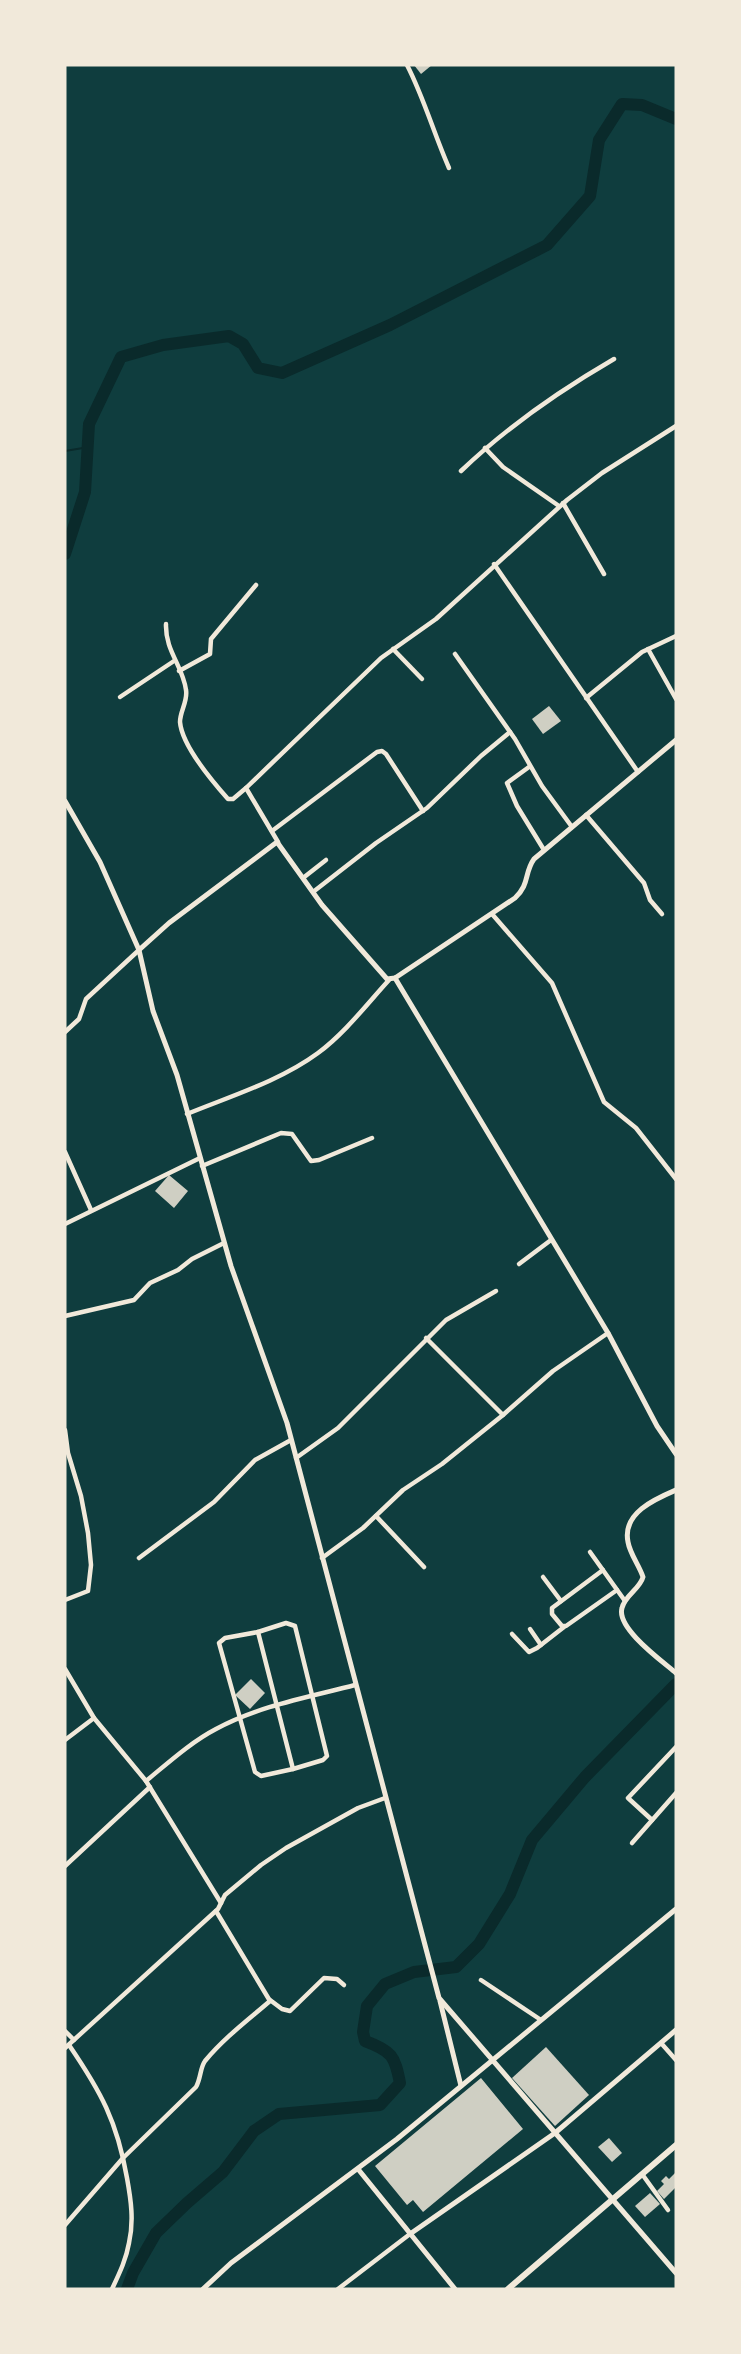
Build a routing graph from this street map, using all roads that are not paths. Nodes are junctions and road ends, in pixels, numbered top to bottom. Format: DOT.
graph roads {
  1 [pos="407,65"];
  2 [pos="449,168"];
  3 [pos="614,359"];
  4 [pos="676,426"];
  5 [pos="485,448"];
  6 [pos="461,471"];
  7 [pos="561,505"];
  8 [pos="494,564"];
  9 [pos="604,574"];
  10 [pos="256,585"];
  11 [pos="166,624"];
  12 [pos="676,636"];
  13 [pos="393,649"];
  14 [pos="648,649"];
  15 [pos="455,654"];
  16 [pos="174,660"];
  17 [pos="179,671"];
  18 [pos="422,679"];
  19 [pos="120,697"];
  20 [pos="586,698"];
  21 [pos="676,699"];
  22 [pos="510,732"];
  23 [pos="676,740"];
  24 [pos="530,767"];
  25 [pos="638,772"];
  26 [pos="246,788"];
  27 [pos="65,801"];
  28 [pos="423,811"];
  29 [pos="586,815"];
  30 [pos="572,827"];
  31 [pos="272,831"];
  32 [pos="278,842"];
  33 [pos="544,850"];
  34 [pos="326,860"];
  35 [pos="303,878"];
  36 [pos="313,892"];
  37 [pos="662,914"];
  38 [pos="492,915"];
  39 [pos="139,950"];
  40 [pos="392,979"];
  41 [pos="65,1032"];
  42 [pos="187,1114"];
  43 [pos="372,1138"];
  44 [pos="65,1152"];
  45 [pos="200,1158"];
  46 [pos="202,1166"];
  47 [pos="676,1179"];
  48 [pos="92,1210"];
  49 [pos="65,1224"];
  50 [pos="551,1240"];
  51 [pos="224,1243"];
  52 [pos="519,1264"];
  53 [pos="496,1291"];
  54 [pos="65,1316"];
  55 [pos="608,1334"];
  56 [pos="426,1338"];
  57 [pos="503,1415"];
  58 [pos="65,1430"];
  59 [pos="291,1440"];
  60 [pos="676,1454"];
  61 [pos="295,1459"];
  62 [pos="676,1490"];
  63 [pos="376,1516"];
  64 [pos="590,1552"];
  65 [pos="139,1558"];
  66 [pos="322,1558"];
  67 [pos="424,1567"];
  68 [pos="603,1570"];
  69 [pos="543,1577"];
  70 [pos="617,1590"];
  71 [pos="65,1600"];
  72 [pos="561,1601"];
  73 [pos="625,1601"];
  74 [pos="564,1627"];
  75 [pos="530,1629"];
  76 [pos="258,1632"];
  77 [pos="512,1634"];
  78 [pos="541,1645"];
  79 [pos="65,1669"];
  80 [pos="676,1673"];
  81 [pos="355,1685"];
  82 [pos="314,1696"];
  83 [pos="276,1706"];
  84 [pos="94,1718"];
  85 [pos="239,1718"];
  86 [pos="65,1740"];
  87 [pos="676,1747"];
  88 [pos="293,1769"];
  89 [pos="146,1781"];
  90 [pos="150,1787"];
  91 [pos="676,1793"];
  92 [pos="385,1798"];
  93 [pos="652,1820"];
  94 [pos="632,1843"];
  95 [pos="65,1866"];
  96 [pos="221,1903"];
  97 [pos="676,1909"];
  98 [pos="216,1911"];
  99 [pos="481,1980"];
  100 [pos="344,1985"];
  101 [pos="439,1998"];
  102 [pos="271,2000"];
  103 [pos="541,2020"];
  104 [pos="676,2030"];
  105 [pos="65,2031"];
  106 [pos="74,2040"];
  107 [pos="661,2043"];
  108 [pos="67,2046"];
  109 [pos="676,2060"];
  110 [pos="492,2061"];
  111 [pos="461,2086"];
  112 [pos="555,2133"];
  113 [pos="676,2146"];
  114 [pos="123,2158"];
  115 [pos="358,2169"];
  116 [pos="642,2174"];
  117 [pos="615,2200"];
  118 [pos="668,2210"];
  119 [pos="65,2225"];
  120 [pos="410,2234"];
  121 [pos="676,2273"];
  122 [pos="113,2289"];
  123 [pos="203,2289"];
  124 [pos="338,2289"];
  125 [pos="455,2289"];
  126 [pos="508,2289"];
  1 -- 2 [label="street"];
  3 -- 5 [label="street"];
  4 -- 7 [label="street"];
  5 -- 6 [label="street"];
  5 -- 7 [label="street"];
  7 -- 8 [label="street"];
  7 -- 9 [label="street"];
  8 -- 13 [label="street"];
  8 -- 20 [label="street"];
  10 -- 17 [label="street"];
  11 -- 16 [label="street"];
  12 -- 14 [label="street"];
  13 -- 18 [label="street"];
  13 -- 26 [label="street"];
  14 -- 20 [label="street"];
  14 -- 21 [label="street"];
  15 -- 22 [label="street"];
  16 -- 17 [label="street"];
  16 -- 19 [label="street"];
  17 -- 26 [label="street"];
  20 -- 25 [label="street"];
  22 -- 24 [label="street"];
  22 -- 28 [label="street"];
  23 -- 25 [label="street"];
  24 -- 30 [label="street"];
  24 -- 33 [label="street"];
  25 -- 29 [label="street"];
  26 -- 31 [label="street"];
  27 -- 39 [label="street"];
  28 -- 31 [label="street"];
  28 -- 36 [label="street"];
  29 -- 30 [label="street"];
  29 -- 37 [label="street"];
  30 -- 33 [label="street"];
  31 -- 32 [label="street"];
  32 -- 35 [label="street"];
  32 -- 39 [label="street"];
  33 -- 38 [label="street"];
  34 -- 35 [label="street"];
  35 -- 36 [label="street"];
  36 -- 40 [label="street"];
  38 -- 40 [label="street"];
  38 -- 47 [label="street"];
  39 -- 41 [label="street"];
  39 -- 42 [label="street"];
  40 -- 42 [label="street"];
  40 -- 50 [label="street"];
  42 -- 45 [label="street"];
  43 -- 46 [label="street"];
  44 -- 48 [label="street"];
  45 -- 46 [label="street"];
  45 -- 48 [label="street"];
  46 -- 51 [label="street"];
  48 -- 49 [label="street"];
  50 -- 52 [label="street"];
  50 -- 55 [label="street"];
  51 -- 54 [label="street"];
  51 -- 59 [label="street"];
  53 -- 56 [label="street"];
  55 -- 57 [label="street"];
  55 -- 60 [label="street"];
  56 -- 57 [label="street"];
  56 -- 61 [label="street"];
  57 -- 63 [label="street"];
  58 -- 71 [label="street"];
  59 -- 61 [label="street"];
  59 -- 65 [label="street"];
  61 -- 66 [label="street"];
  62 -- 73 [label="street"];
  63 -- 66 [label="street"];
  63 -- 67 [label="street"];
  64 -- 68 [label="street"];
  66 -- 81 [label="street"];
  68 -- 70 [label="street"];
  68 -- 72 [label="street"];
  69 -- 72 [label="street"];
  70 -- 73 [label="street"];
  70 -- 74 [label="street"];
  72 -- 74 [label="street"];
  73 -- 80 [label="street"];
  74 -- 78 [label="street"];
  75 -- 78 [label="street"];
  76 -- 82 [label="street"];
  76 -- 83 [label="street"];
  76 -- 85 [label="street"];
  77 -- 78 [label="street"];
  79 -- 84 [label="street"];
  81 -- 82 [label="street"];
  81 -- 92 [label="street"];
  82 -- 83 [label="street"];
  82 -- 88 [label="street"];
  83 -- 85 [label="street"];
  83 -- 88 [label="street"];
  84 -- 86 [label="street"];
  84 -- 89 [label="street"];
  85 -- 88 [label="street"];
  85 -- 89 [label="street"];
  87 -- 93 [label="street"];
  89 -- 90 [label="street"];
  90 -- 95 [label="street"];
  90 -- 96 [label="street"];
  91 -- 93 [label="street"];
  92 -- 96 [label="street"];
  92 -- 101 [label="street"];
  93 -- 94 [label="street"];
  96 -- 98 [label="street"];
  97 -- 103 [label="street"];
  98 -- 102 [label="street"];
  98 -- 106 [label="street"];
  99 -- 103 [label="street"];
  100 -- 102 [label="street"];
  101 -- 110 [label="street"];
  101 -- 111 [label="street"];
  102 -- 114 [label="street"];
  103 -- 110 [label="street"];
  104 -- 107 [label="street"];
  105 -- 106 [label="street"];
  106 -- 108 [label="street"];
  107 -- 109 [label="street"];
  107 -- 112 [label="street"];
  108 -- 114 [label="street"];
  110 -- 111 [label="street"];
  110 -- 112 [label="street"];
  111 -- 115 [label="street"];
  112 -- 117 [label="street"];
  112 -- 120 [label="street"];
  113 -- 116 [label="main road"];
  114 -- 119 [label="street"];
  114 -- 122 [label="street"];
  115 -- 120 [label="street"];
  115 -- 123 [label="street"];
  116 -- 117 [label="main road"];
  116 -- 118 [label="street"];
  117 -- 121 [label="street"];
  117 -- 126 [label="main road"];
  120 -- 124 [label="street"];
  120 -- 125 [label="street"];
}
